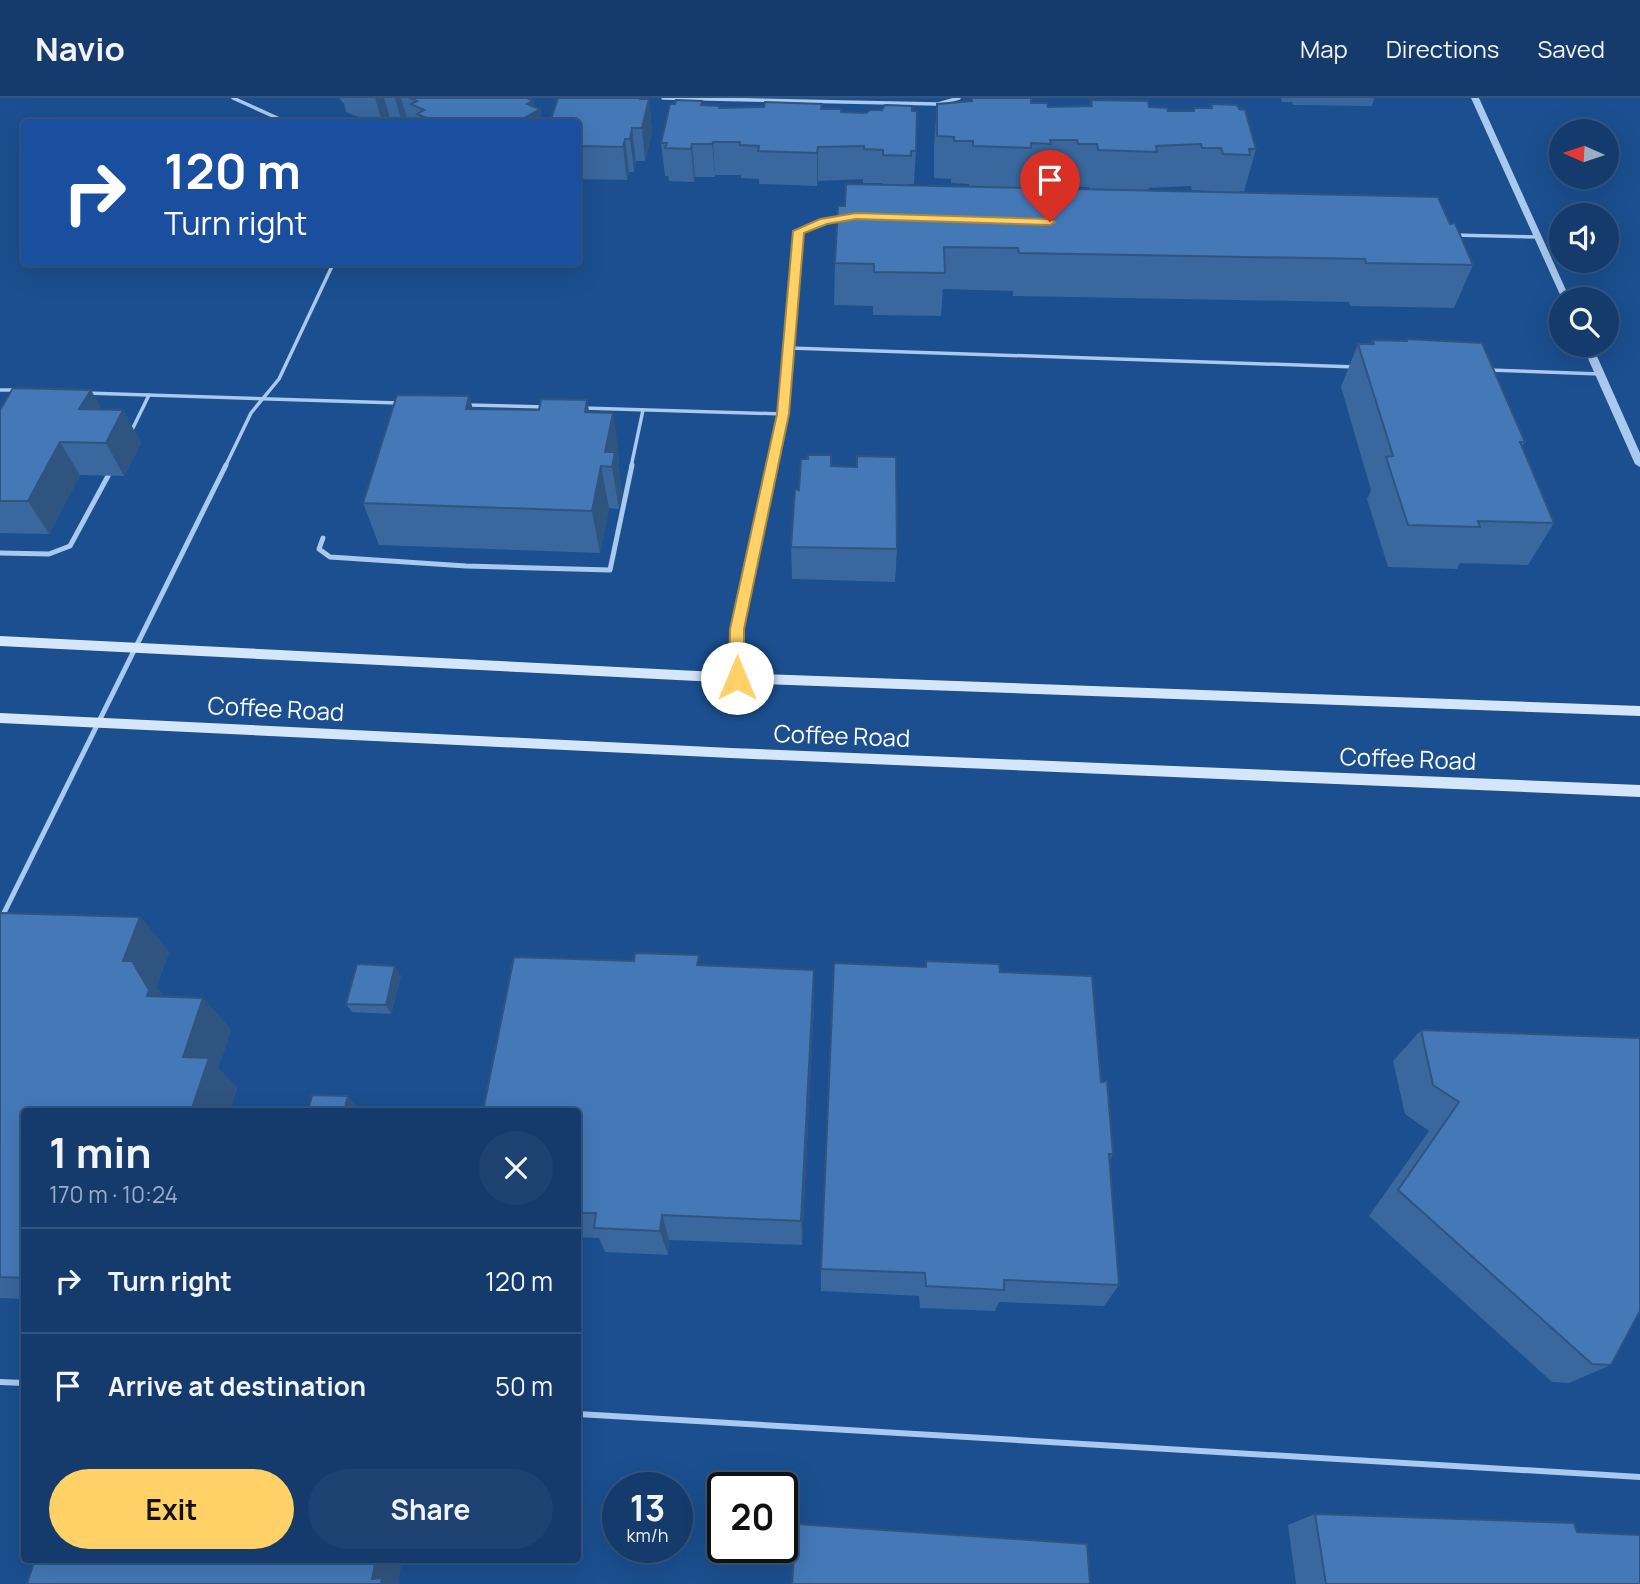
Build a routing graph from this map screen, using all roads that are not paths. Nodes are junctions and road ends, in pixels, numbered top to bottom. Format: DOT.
graph roads {
  1 [pos="233,98"];
  2 [pos="663,98"];
  3 [pos="959,98"];
  4 [pos="1475,98"];
  5 [pos="772,100"];
  6 [pos="938,104"];
  7 [pos="964,105"];
  8 [pos="279,119"];
  9 [pos="846,218"];
  10 [pos="1450,234"];
  11 [pos="1537,237"];
  12 [pos="332,266"];
  13 [pos="1560,287"];
  14 [pos="789,348"];
  15 [pos="1592,357"];
  16 [pos="1358,367"];
  17 [pos="1477,370"];
  18 [pos="1600,374"];
  19 [pos="0,390"];
  20 [pos="19,390"];
  21 [pos="84,393"];
  22 [pos="149,395"];
  23 [pos="264,399"];
  24 [pos="400,403"];
  25 [pos="467,405"];
  26 [pos="548,407"];
  27 [pos="575,408"];
  28 [pos="643,410"];
  29 [pos="783,414"];
  30 [pos="126,443"];
  31 [pos="1640,464"];
  32 [pos="108,476"];
  33 [pos="323,538"];
  34 [pos="0,552"];
  35 [pos="0,641"];
  36 [pos="138,647"];
  37 [pos="737,678"];
  38 [pos="1640,710"];
  39 [pos="0,718"];
  40 [pos="98,722"];
  41 [pos="1640,791"];
  42 [pos="0,921"];
  43 [pos="0,1381"];
  44 [pos="21,1383"];
  45 [pos="581,1414"];
  46 [pos="1640,1477"];
  1 -- 8 [label="lane"];
  2 -- 5 [label="lane"];
  3 -- 6 [label="lane"];
  4 -- 11 [label="street"];
  5 -- 6 [label="lane"];
  6 -- 7 [label="lane"];
  9 -- 14 [label="lane"];
  10 -- 11 [label="lane"];
  11 -- 13 [label="street"];
  12 -- 23 [label="lane"];
  14 -- 16 [label="lane"];
  14 -- 29 [label="lane"];
  15 -- 18 [label="street"];
  17 -- 18 [label="lane"];
  18 -- 31 [label="street"];
  19 -- 20 [label="lane"];
  21 -- 22 [label="lane"];
  22 -- 23 [label="lane"];
  22 -- 30 [label="lane"];
  23 -- 24 [label="lane"];
  23 -- 36 [label="lane"];
  25 -- 26 [label="lane"];
  27 -- 28 [label="lane"];
  28 -- 29 [label="lane"];
  28 -- 33 [label="lane"];
  29 -- 37 [label="lane"];
  32 -- 34 [label="lane"];
  35 -- 36 [label="main road"];
  36 -- 37 [label="main road"];
  36 -- 40 [label="lane"];
  37 -- 38 [label="main road"];
  39 -- 40 [label="main road, Coffee Road"];
  40 -- 41 [label="main road, Coffee Road"];
  40 -- 42 [label="lane"];
  43 -- 44 [label="lane"];
  45 -- 46 [label="lane"];
}
